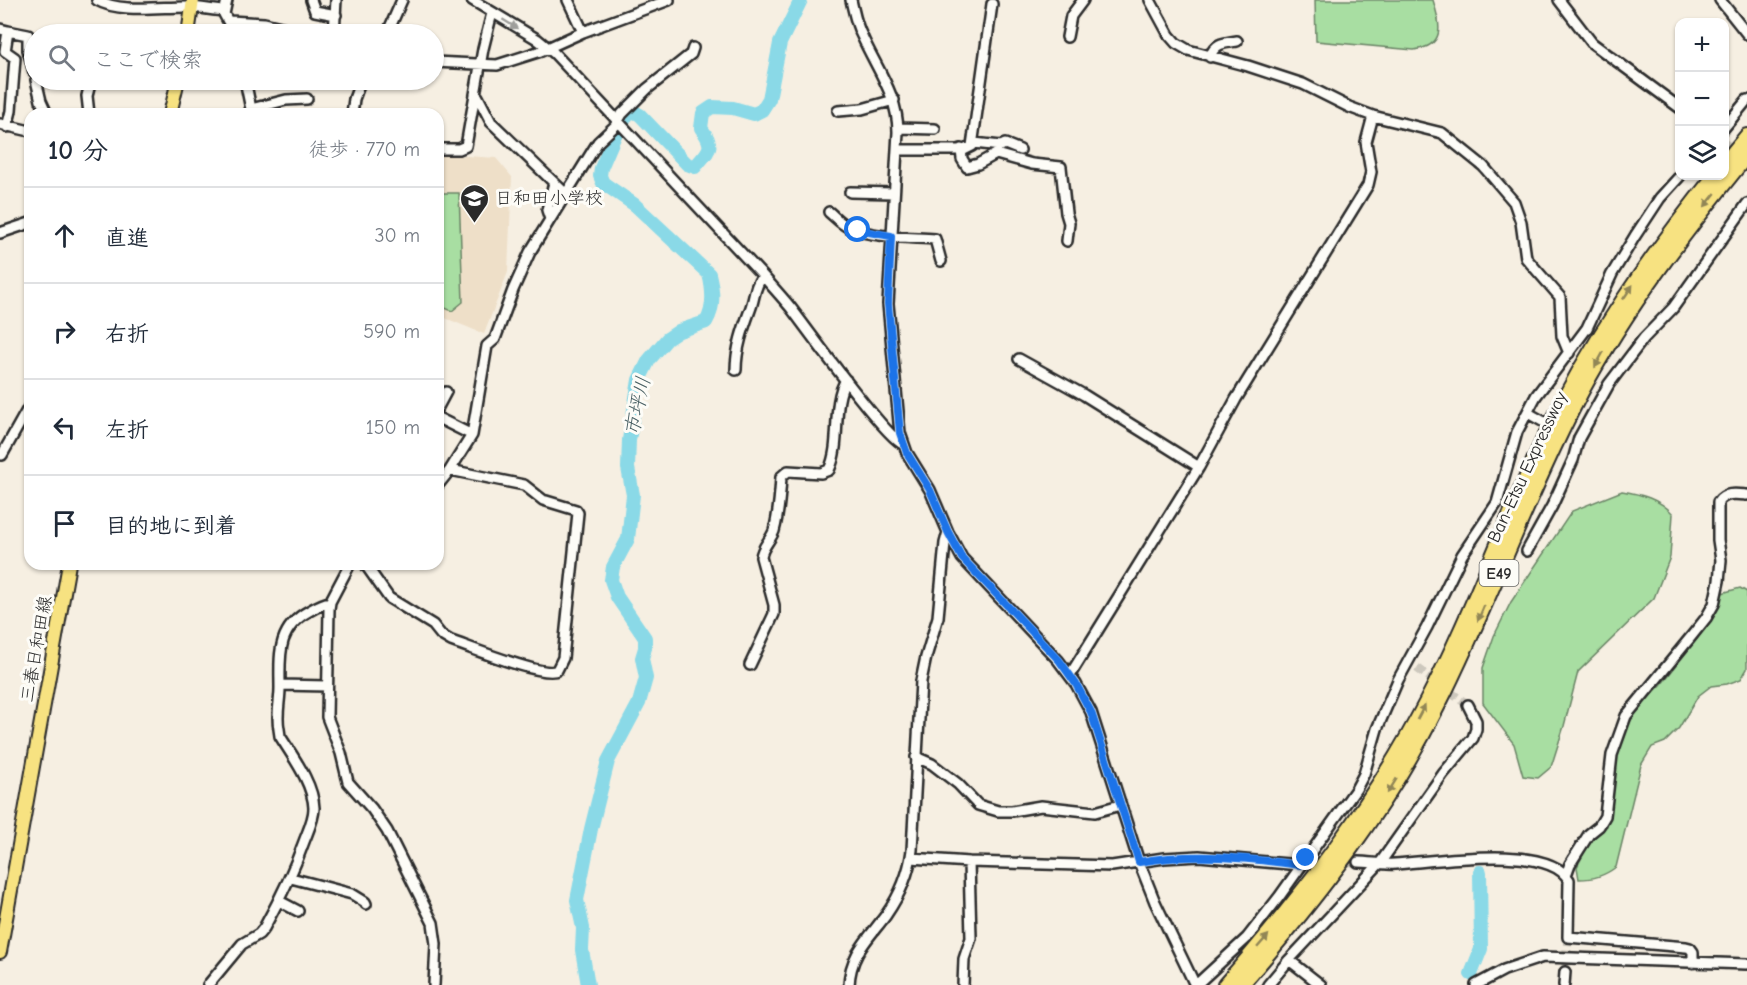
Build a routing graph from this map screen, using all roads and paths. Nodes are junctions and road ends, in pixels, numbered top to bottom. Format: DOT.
graph roads {
  1 [pos="97,0"];
  2 [pos="227,0"];
  3 [pos="311,0"];
  4 [pos="336,0"];
  5 [pos="402,0"];
  6 [pos="472,0"];
  7 [pos="568,0"];
  8 [pos="669,0"];
  9 [pos="851,0"];
  10 [pos="1083,0"];
  11 [pos="1150,0"];
  12 [pos="1559,0"];
  13 [pos="1720,0"];
  14 [pos="193,4"];
  15 [pos="992,4"];
  16 [pos="224,11"];
  17 [pos="492,12"];
  18 [pos="336,15"];
  19 [pos="230,21"];
  20 [pos="190,24"];
  21 [pos="231,24"];
  22 [pos="268,24"];
  23 [pos="335,24"];
  24 [pos="391,24"];
  25 [pos="4,30"];
  26 [pos="583,32"];
  27 [pos="24,34"];
  28 [pos="1747,34"];
  29 [pos="1067,37"];
  30 [pos="1237,41"];
  31 [pos="547,47"];
  32 [pos="693,48"];
  33 [pos="1210,57"];
  34 [pos="444,63"];
  35 [pos="480,66"];
  36 [pos="38,90"];
  37 [pos="88,90"];
  38 [pos="176,90"];
  39 [pos="247,90"];
  40 [pos="357,90"];
  41 [pos="475,94"];
  42 [pos="307,99"];
  43 [pos="894,100"];
  44 [pos="1747,100"];
  45 [pos="1675,104"];
  46 [pos="44,108"];
  47 [pos="88,108"];
  48 [pos="171,108"];
  49 [pos="250,108"];
  50 [pos="261,108"];
  51 [pos="353,108"];
  52 [pos="838,111"];
  53 [pos="1373,116"];
  54 [pos="618,120"];
  55 [pos="4,126"];
  56 [pos="1727,126"];
  57 [pos="898,128"];
  58 [pos="935,129"];
  59 [pos="24,130"];
  60 [pos="1747,136"];
  61 [pos="974,143"];
  62 [pos="444,149"];
  63 [pos="961,149"];
  64 [pos="897,150"];
  65 [pos="1020,150"];
  66 [pos="1747,155"];
  67 [pos="1729,159"];
  68 [pos="1676,180"];
  69 [pos="1712,180"];
  70 [pos="554,183"];
  71 [pos="850,192"];
  72 [pos="894,193"];
  73 [pos="567,195"];
  74 [pos="1747,204"];
  75 [pos="829,212"];
  76 [pos="550,219"];
  77 [pos="24,225"];
  78 [pos="0,233"];
  79 [pos="891,236"];
  80 [pos="1067,240"];
  81 [pos="941,261"];
  82 [pos="764,276"];
  83 [pos="1569,353"];
  84 [pos="1019,359"];
  85 [pos="736,370"];
  86 [pos="846,380"];
  87 [pos="446,392"];
  88 [pos="444,396"];
  89 [pos="1528,413"];
  90 [pos="24,416"];
  91 [pos="444,421"];
  92 [pos="1544,422"];
  93 [pos="1569,434"];
  94 [pos="472,435"];
  95 [pos="1579,438"];
  96 [pos="903,444"];
  97 [pos="2,455"];
  98 [pos="1199,467"];
  99 [pos="450,470"];
  100 [pos="444,478"];
  101 [pos="1747,495"];
  102 [pos="948,532"];
  103 [pos="1527,551"];
  104 [pos="68,570"];
  105 [pos="347,570"];
  106 [pos="369,570"];
  107 [pos="330,602"];
  108 [pos="1407,663"];
  109 [pos="750,665"];
  110 [pos="1417,668"];
  111 [pos="1070,675"];
  112 [pos="280,685"];
  113 [pos="327,686"];
  114 [pos="1468,705"];
  115 [pos="916,757"];
  116 [pos="1120,805"];
  117 [pos="911,858"];
  118 [pos="1317,861"];
  119 [pos="969,862"];
  120 [pos="1139,862"];
  121 [pos="1303,862"];
  122 [pos="1358,862"];
  123 [pos="1380,863"];
  124 [pos="1566,875"];
  125 [pos="291,878"];
  126 [pos="279,901"];
  127 [pos="366,904"];
  128 [pos="298,911"];
  129 [pos="0,952"];
  130 [pos="1289,960"];
  131 [pos="1693,963"];
  132 [pos="1747,964"];
  133 [pos="1565,972"];
  134 [pos="208,985"];
  135 [pos="434,985"];
  136 [pos="849,985"];
  137 [pos="963,985"];
  138 [pos="1196,985"];
  139 [pos="1225,985"];
  140 [pos="1241,985"];
  141 [pos="1268,985"];
  142 [pos="1321,985"];
  143 [pos="1476,985"];
  144 [pos="1564,985"];
  1 -- 14 [label="street"];
  2 -- 16 [label="street"];
  3 -- 18 [label="street"];
  4 -- 18 [label="street"];
  5 -- 24 [label="street"];
  6 -- 17 [label="street"];
  7 -- 26 [label="street"];
  8 -- 26 [label="street"];
  9 -- 43 [label="street"];
  10 -- 29 [label="street"];
  11 -- 33 [label="street"];
  12 -- 45 [label="street"];
  13 -- 28 [label="street"];
  14 -- 16 [label="street"];
  14 -- 20 [label="main road"];
  15 -- 61 [label="street"];
  16 -- 19 [label="street"];
  17 -- 31 [label="street, one-way"];
  17 -- 35 [label="street"];
  18 -- 23 [label="street"];
  19 -- 21 [label="street"];
  19 -- 22 [label="street"];
  25 -- 27 [label="street"];
  25 -- 55 [label="street"];
  26 -- 31 [label="street"];
  30 -- 33 [label="street"];
  31 -- 35 [label="street"];
  31 -- 54 [label="street"];
  32 -- 54 [label="street"];
  33 -- 53 [label="street"];
  34 -- 35 [label="street"];
  35 -- 41 [label="street"];
  36 -- 46 [label="street"];
  37 -- 47 [label="street"];
  38 -- 48 [label="main road"];
  39 -- 49 [label="street"];
  40 -- 51 [label="street"];
  41 -- 62 [label="street"];
  41 -- 70 [label="street"];
  42 -- 50 [label="street"];
  43 -- 52 [label="street"];
  43 -- 57 [label="street"];
  44 -- 56 [label="street"];
  53 -- 83 [label="street"];
  53 -- 98 [label="street"];
  54 -- 73 [label="street"];
  54 -- 82 [label="street"];
  55 -- 59 [label="street"];
  57 -- 58 [label="street"];
  57 -- 64 [label="street"];
  60 -- 67 [label="highway"];
  61 -- 63 [label="street"];
  61 -- 65 [label="street"];
  63 -- 64 [label="street"];
  63 -- 80 [label="street"];
  64 -- 72 [label="street"];
  66 -- 140 [label="highway, Ban-Etsu Expressway / E49, one-way"];
  68 -- 83 [label="street"];
  139 -- 69 [label="highway, Ban-Etsu Expressway / E49, one-way"];
  70 -- 73 [label="street"];
  70 -- 76 [label="street"];
  71 -- 72 [label="street"];
  72 -- 79 [label="street"];
  73 -- 76 [label="street"];
  74 -- 95 [label="street"];
  75 -- 79 [label="street"];
  76 -- 94 [label="street"];
  77 -- 78 [label="street"];
  79 -- 81 [label="street"];
  79 -- 96 [label="street"];
  82 -- 85 [label="street"];
  82 -- 86 [label="street"];
  83 -- 89 [label="street"];
  84 -- 98 [label="street"];
  86 -- 96 [label="street"];
  86 -- 109 [label="street"];
  87 -- 88 [label="street"];
  89 -- 92 [label="street"];
  89 -- 108 [label="street"];
  90 -- 97 [label="street"];
  91 -- 94 [label="street"];
  93 -- 95 [label="street"];
  94 -- 99 [label="street"];
  95 -- 103 [label="street"];
  96 -- 102 [label="street"];
  98 -- 111 [label="street"];
  99 -- 100 [label="street"];
  99 -- 106 [label="street"];
  101 -- 124 [label="street"];
  102 -- 111 [label="street"];
  102 -- 115 [label="street"];
  104 -- 129 [label="main road, 三春日和田線"];
  105 -- 107 [label="street"];
  107 -- 112 [label="street"];
  107 -- 113 [label="street"];
  108 -- 110 [label="street"];
  108 -- 121 [label="street"];
  111 -- 116 [label="street"];
  112 -- 113 [label="street"];
  112 -- 125 [label="street"];
  113 -- 135 [label="street"];
  114 -- 123 [label="street"];
  115 -- 116 [label="street"];
  115 -- 117 [label="street"];
  116 -- 120 [label="street"];
  117 -- 119 [label="street"];
  117 -- 136 [label="street"];
  118 -- 121 [label="street"];
  119 -- 120 [label="street"];
  119 -- 137 [label="street"];
  120 -- 121 [label="street"];
  120 -- 138 [label="street"];
  121 -- 138 [label="street"];
  122 -- 123 [label="street"];
  123 -- 124 [label="street"];
  123 -- 130 [label="street"];
  124 -- 131 [label="street"];
  125 -- 126 [label="street"];
  125 -- 127 [label="street"];
  126 -- 128 [label="street"];
  126 -- 134 [label="street"];
  130 -- 141 [label="street"];
  130 -- 142 [label="street"];
  131 -- 132 [label="street"];
  131 -- 143 [label="street"];
  133 -- 144 [label="street"];
}
